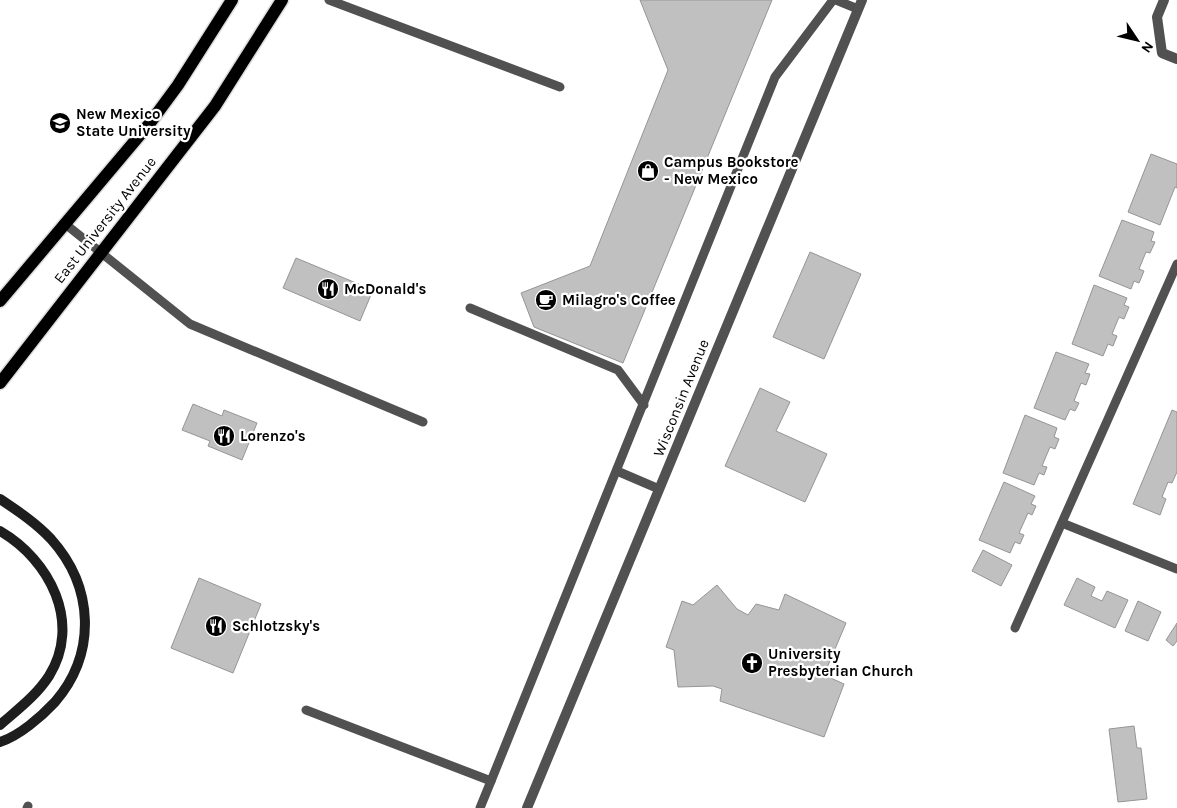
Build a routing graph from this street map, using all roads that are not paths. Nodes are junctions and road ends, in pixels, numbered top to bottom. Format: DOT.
graph roads {
  1 [pos="232,0"];
  2 [pos="282,0"];
  3 [pos="329,0"];
  4 [pos="835,0"];
  5 [pos="1164,0"];
  6 [pos="860,5"];
  7 [pos="1177,59"];
  8 [pos="560,87"];
  9 [pos="64,223"];
  10 [pos="100,253"];
  11 [pos="1177,264"];
  12 [pos="0,301"];
  13 [pos="470,308"];
  14 [pos="0,383"];
  15 [pos="644,405"];
  16 [pos="423,422"];
  17 [pos="617,471"];
  18 [pos="659,489"];
  19 [pos="0,499"];
  20 [pos="1062,523"];
  21 [pos="0,531"];
  22 [pos="1177,569"];
  23 [pos="1015,628"];
  24 [pos="306,710"];
  25 [pos="0,725"];
  26 [pos="0,742"];
  27 [pos="491,781"];
  28 [pos="480,808"];
  29 [pos="527,808"];
  1 -- 9 [label="main road, East University Avenue"];
  2 -- 10 [label="main road, East University Avenue"];
  3 -- 8 [label="lane"];
  4 -- 6 [label="lane"];
  4 -- 15 [label="lane"];
  5 -- 7 [label="street"];
  6 -- 18 [label="street, Wisconsin Avenue"];
  9 -- 10 [label="lane"];
  9 -- 12 [label="main road, East University Avenue"];
  10 -- 14 [label="main road, East University Avenue"];
  10 -- 16 [label="lane"];
  11 -- 20 [label="lane"];
  13 -- 15 [label="lane"];
  15 -- 17 [label="lane"];
  17 -- 18 [label="lane"];
  17 -- 27 [label="lane"];
  18 -- 29 [label="street, Wisconsin Avenue"];
  19 -- 26 [label="street"];
  20 -- 22 [label="lane"];
  20 -- 23 [label="lane"];
  21 -- 25 [label="street"];
  24 -- 27 [label="lane"];
  27 -- 28 [label="lane"];
}
